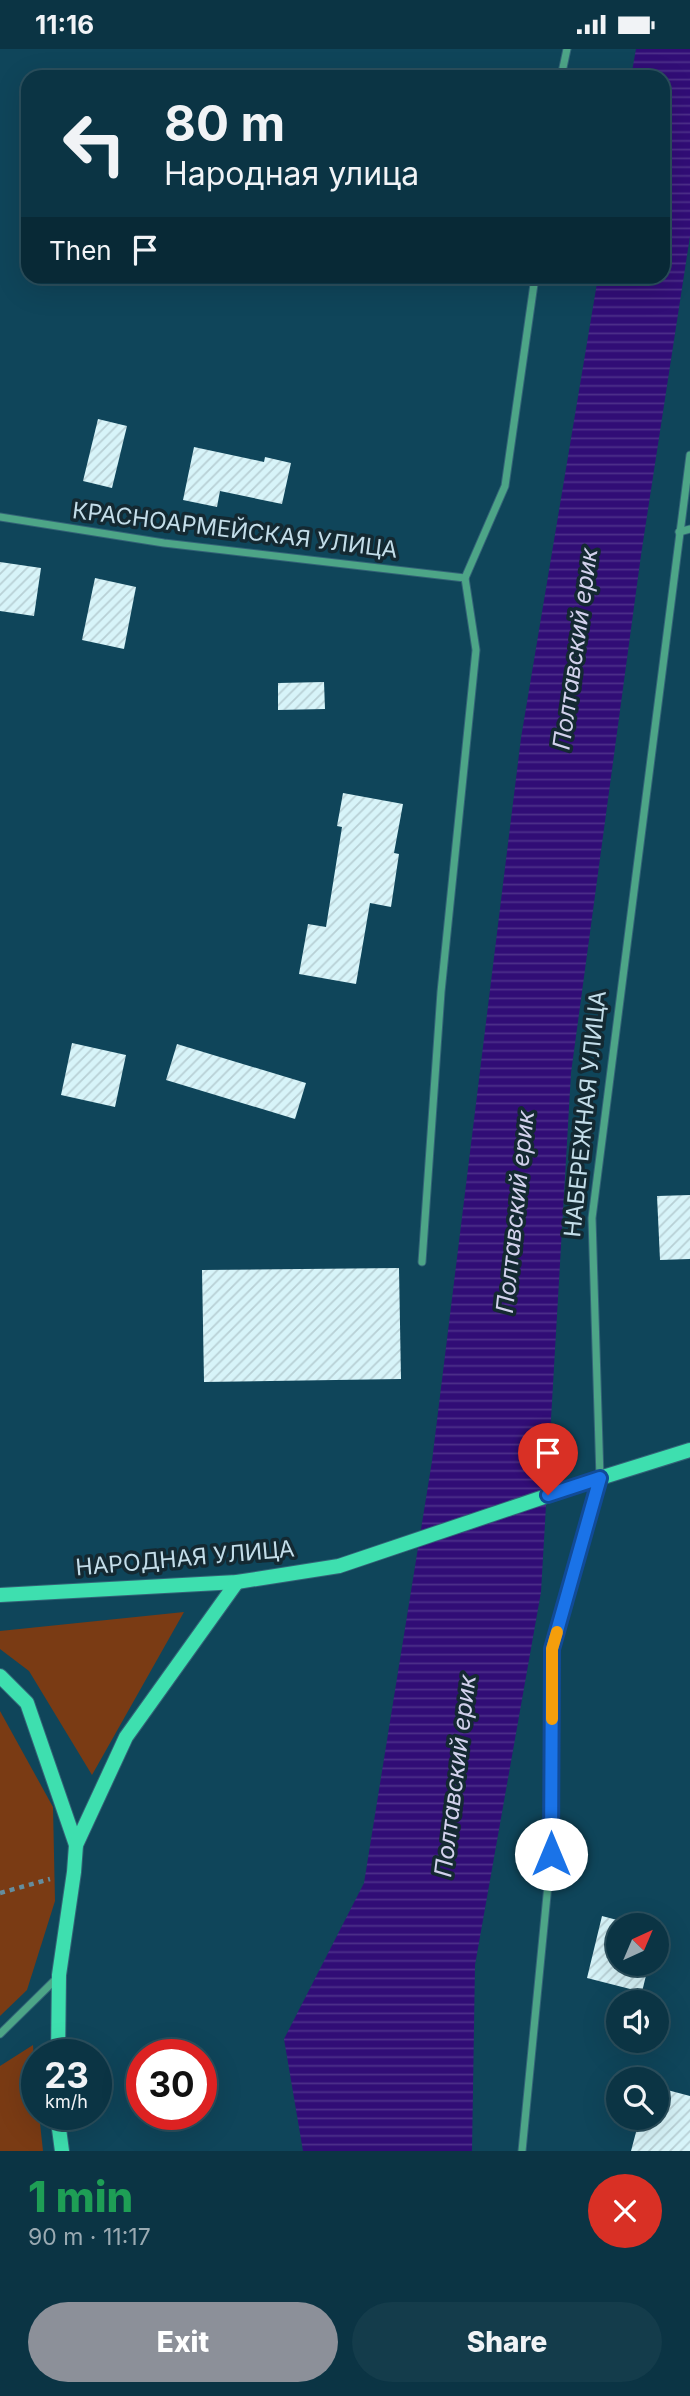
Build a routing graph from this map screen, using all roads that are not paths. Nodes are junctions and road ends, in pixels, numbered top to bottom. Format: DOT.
graph roads {
  1 [pos="567,49"];
  2 [pos="563,70"];
  3 [pos="534,284"];
  4 [pos="690,455"];
  5 [pos="0,517"];
  6 [pos="690,529"];
  7 [pos="679,532"];
  8 [pos="465,578"];
  9 [pos="422,1262"];
  10 [pos="690,1450"];
  11 [pos="600,1478"];
  12 [pos="237,1582"];
  13 [pos="0,1595"];
  14 [pos="0,1676"];
  15 [pos="76,1845"];
  16 [pos="60,1975"];
  17 [pos="0,2034"];
  18 [pos="58,2039"];
  19 [pos="59,2130"];
  20 [pos="62,2151"];
  21 [pos="522,2151"];
  1 -- 2 [label="street"];
  3 -- 8 [label="street"];
  4 -- 7 [label="street, НАБЕРЕЖНАЯ УЛИЦА"];
  5 -- 8 [label="street, КРАСНОАРМЕЙСКАЯ УЛИЦА"];
  6 -- 7 [label="street"];
  7 -- 11 [label="street, НАБЕРЕЖНАЯ УЛИЦА"];
  8 -- 9 [label="street"];
  10 -- 11 [label="street, НАРОДНАЯ УЛИЦА"];
  11 -- 12 [label="street, НАРОДНАЯ УЛИЦА"];
  11 -- 21 [label="street, НАБЕРЕЖНАЯ УЛИЦА"];
  12 -- 13 [label="street, НАРОДНАЯ УЛИЦА"];
  12 -- 15 [label="street"];
  14 -- 15 [label="street"];
  15 -- 16 [label="street"];
  16 -- 17 [label="street"];
  16 -- 18 [label="street"];
  19 -- 20 [label="street"];
}
